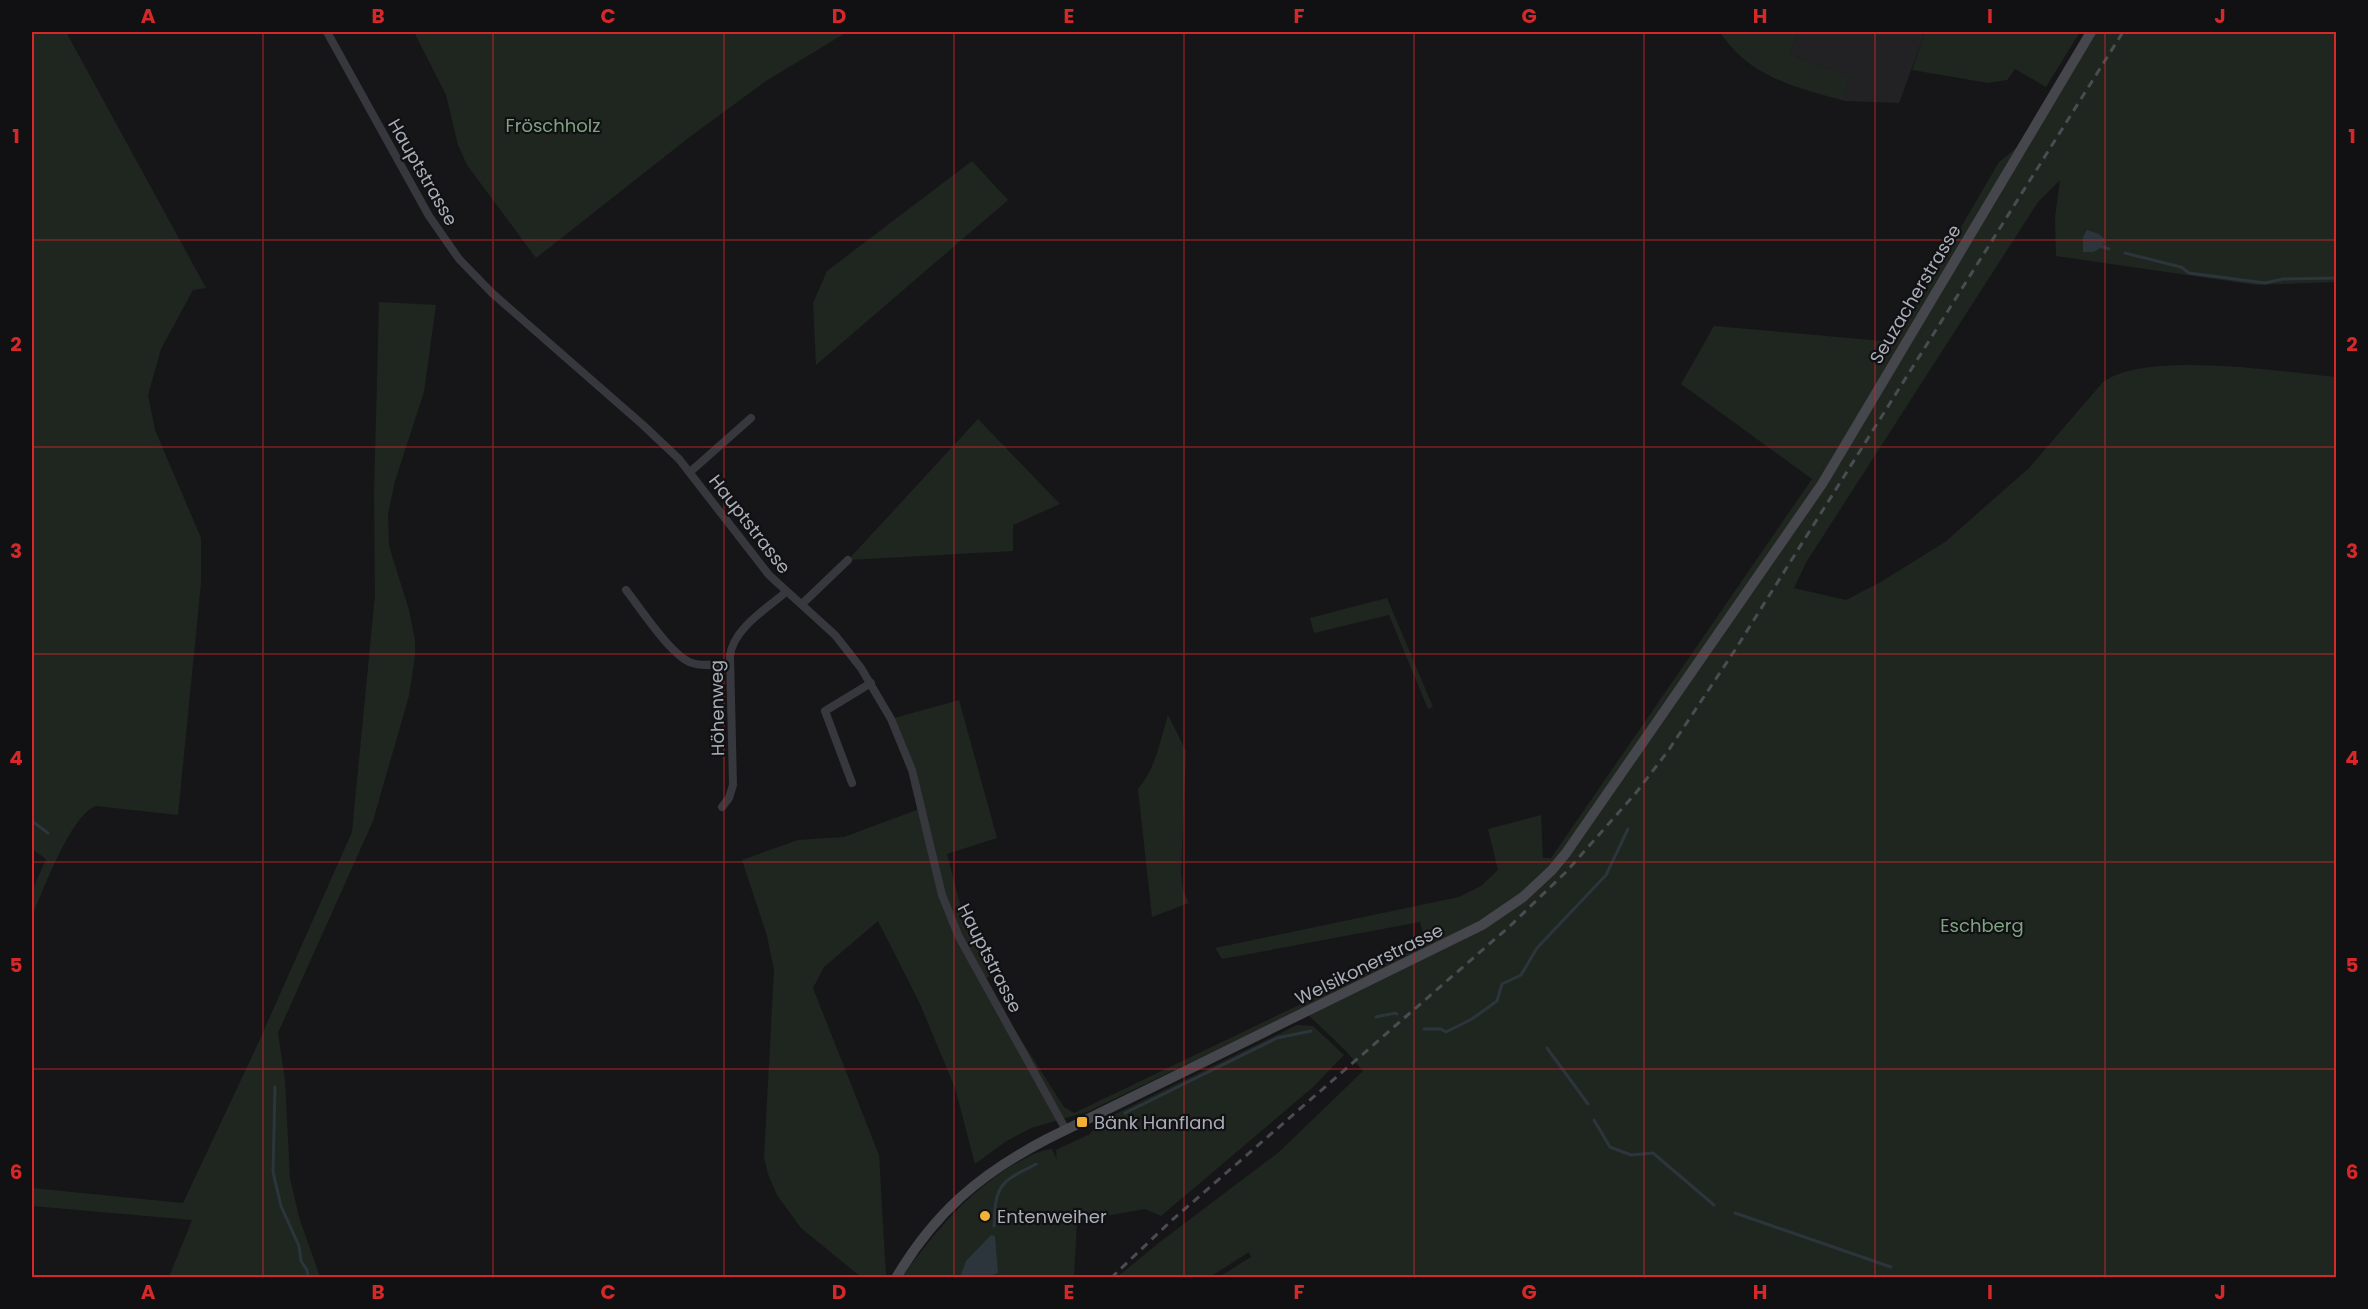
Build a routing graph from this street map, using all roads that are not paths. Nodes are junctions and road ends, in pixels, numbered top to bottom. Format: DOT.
graph roads {
  1 [pos="327,32"];
  2 [pos="2091,32"];
  3 [pos="751,418"];
  4 [pos="690,472"];
  5 [pos="848,560"];
  6 [pos="1762,570"];
  7 [pos="626,590"];
  8 [pos="786,592"];
  9 [pos="802,604"];
  10 [pos="730,663"];
  11 [pos="871,683"];
  12 [pos="852,783"];
  13 [pos="722,807"];
  14 [pos="1066,1130"];
  15 [pos="896,1278"];
  1 -- 4 [label="street, Hauptstrasse"];
  2 -- 6 [label="main road, Seuzacherstrasse"];
  3 -- 4 [label="street"];
  4 -- 8 [label="street, Hauptstrasse"];
  5 -- 9 [label="street"];
  6 -- 14 [label="main road, Welsikonerstrasse"];
  7 -- 10 [label="street"];
  8 -- 9 [label="street, Hauptstrasse"];
  8 -- 10 [label="street, Höhenweg"];
  9 -- 11 [label="street, Hauptstrasse"];
  10 -- 13 [label="street, Höhenweg"];
  11 -- 12 [label="street"];
  11 -- 14 [label="street, Hauptstrasse"];
  14 -- 15 [label="main road, Welsikonerstrasse"];
}
